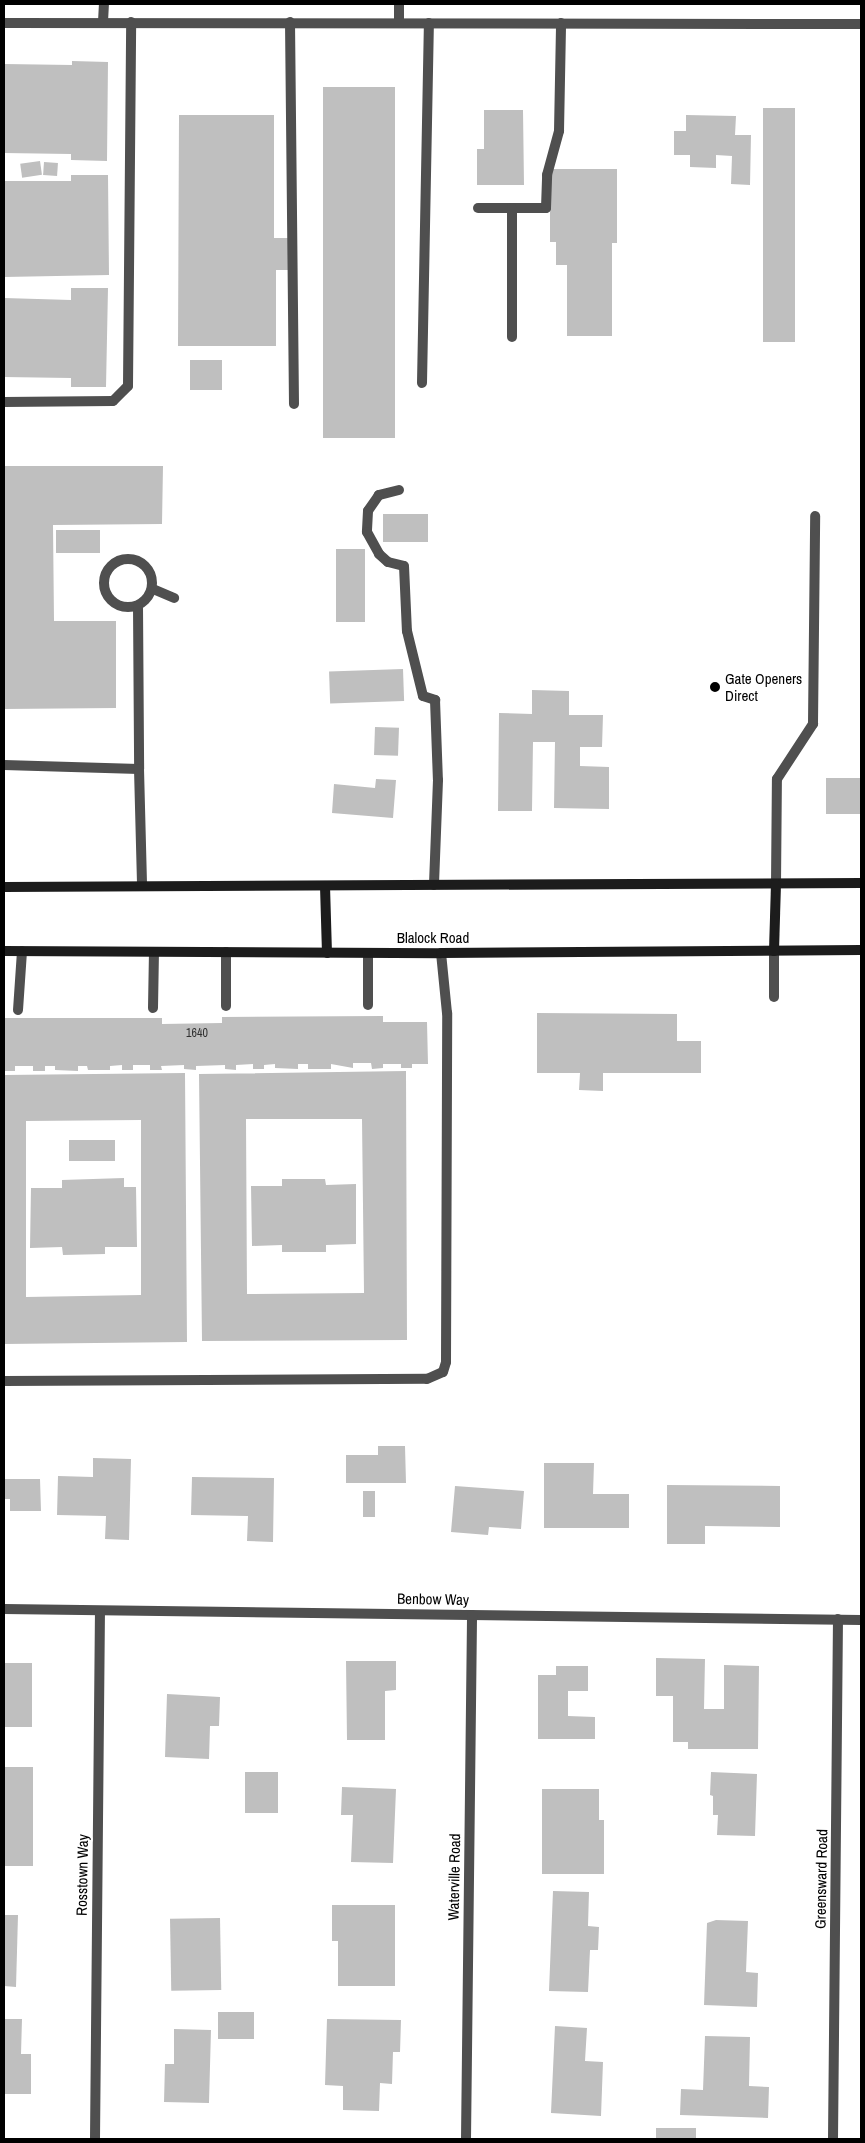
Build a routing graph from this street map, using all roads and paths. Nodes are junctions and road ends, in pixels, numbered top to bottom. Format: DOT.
graph roads {
  1 [pos="104,4"];
  2 [pos="399,4"];
  3 [pos="104,22"];
  4 [pos="131,22"];
  5 [pos="290,22"];
  6 [pos="4,23"];
  7 [pos="399,23"];
  8 [pos="429,23"];
  9 [pos="561,23"];
  10 [pos="861,24"];
  11 [pos="478,208"];
  12 [pos="512,208"];
  13 [pos="512,337"];
  14 [pos="422,383"];
  15 [pos="4,402"];
  16 [pos="294,404"];
  17 [pos="399,490"];
  18 [pos="815,516"];
  19 [pos="153,589"];
  20 [pos="174,598"];
  21 [pos="138,606"];
  22 [pos="4,765"];
  23 [pos="139,769"];
  24 [pos="861,883"];
  25 [pos="776,884"];
  26 [pos="434,885"];
  27 [pos="142,886"];
  28 [pos="324,886"];
  29 [pos="4,887"];
  30 [pos="861,950"];
  31 [pos="4,951"];
  32 [pos="22,951"];
  33 [pos="774,951"];
  34 [pos="154,952"];
  35 [pos="226,952"];
  36 [pos="327,953"];
  37 [pos="368,953"];
  38 [pos="441,954"];
  39 [pos="774,997"];
  40 [pos="368,1005"];
  41 [pos="226,1006"];
  42 [pos="153,1008"];
  43 [pos="18,1010"];
  44 [pos="4,1381"];
  45 [pos="4,1609"];
  46 [pos="100,1611"];
  47 [pos="472,1615"];
  48 [pos="838,1619"];
  49 [pos="861,1620"];
  50 [pos="95,2139"];
  51 [pos="466,2139"];
  52 [pos="833,2139"];
  1 -- 3 [label="street"];
  2 -- 7 [label="street"];
  3 -- 4 [label="street"];
  3 -- 6 [label="street"];
  4 -- 5 [label="street"];
  4 -- 15 [label="street"];
  5 -- 7 [label="street"];
  5 -- 16 [label="street"];
  7 -- 8 [label="street"];
  8 -- 9 [label="street"];
  8 -- 14 [label="street"];
  9 -- 10 [label="street"];
  9 -- 12 [label="street"];
  11 -- 12 [label="street"];
  12 -- 13 [label="street"];
  17 -- 26 [label="street"];
  18 -- 25 [label="street"];
  19 -- 20 [label="street"];
  19 -- 21 [label="street"];
  19 -- 21 [label="street"];
  21 -- 23 [label="street"];
  22 -- 23 [label="street"];
  23 -- 27 [label="street"];
  24 -- 25 [label="main road"];
  25 -- 26 [label="main road"];
  25 -- 33 [label="main road"];
  26 -- 28 [label="main road"];
  27 -- 28 [label="main road"];
  27 -- 29 [label="main road"];
  28 -- 36 [label="main road"];
  30 -- 33 [label="main road, Blalock Road"];
  31 -- 32 [label="main road, Blalock Road"];
  32 -- 34 [label="main road, Blalock Road"];
  32 -- 43 [label="street"];
  33 -- 38 [label="main road, Blalock Road"];
  33 -- 39 [label="street"];
  34 -- 35 [label="main road, Blalock Road"];
  34 -- 42 [label="street"];
  35 -- 36 [label="main road, Blalock Road"];
  35 -- 41 [label="street"];
  36 -- 37 [label="main road, Blalock Road"];
  37 -- 38 [label="main road, Blalock Road"];
  37 -- 40 [label="street"];
  38 -- 44 [label="street"];
  45 -- 46 [label="street, Benbow Way"];
  46 -- 47 [label="street, Benbow Way"];
  46 -- 50 [label="street, Rosstown Way"];
  47 -- 48 [label="street, Benbow Way"];
  47 -- 51 [label="street, Waterville Road"];
  48 -- 49 [label="street, Benbow Way"];
  48 -- 52 [label="street, Greensward Road"];
}
